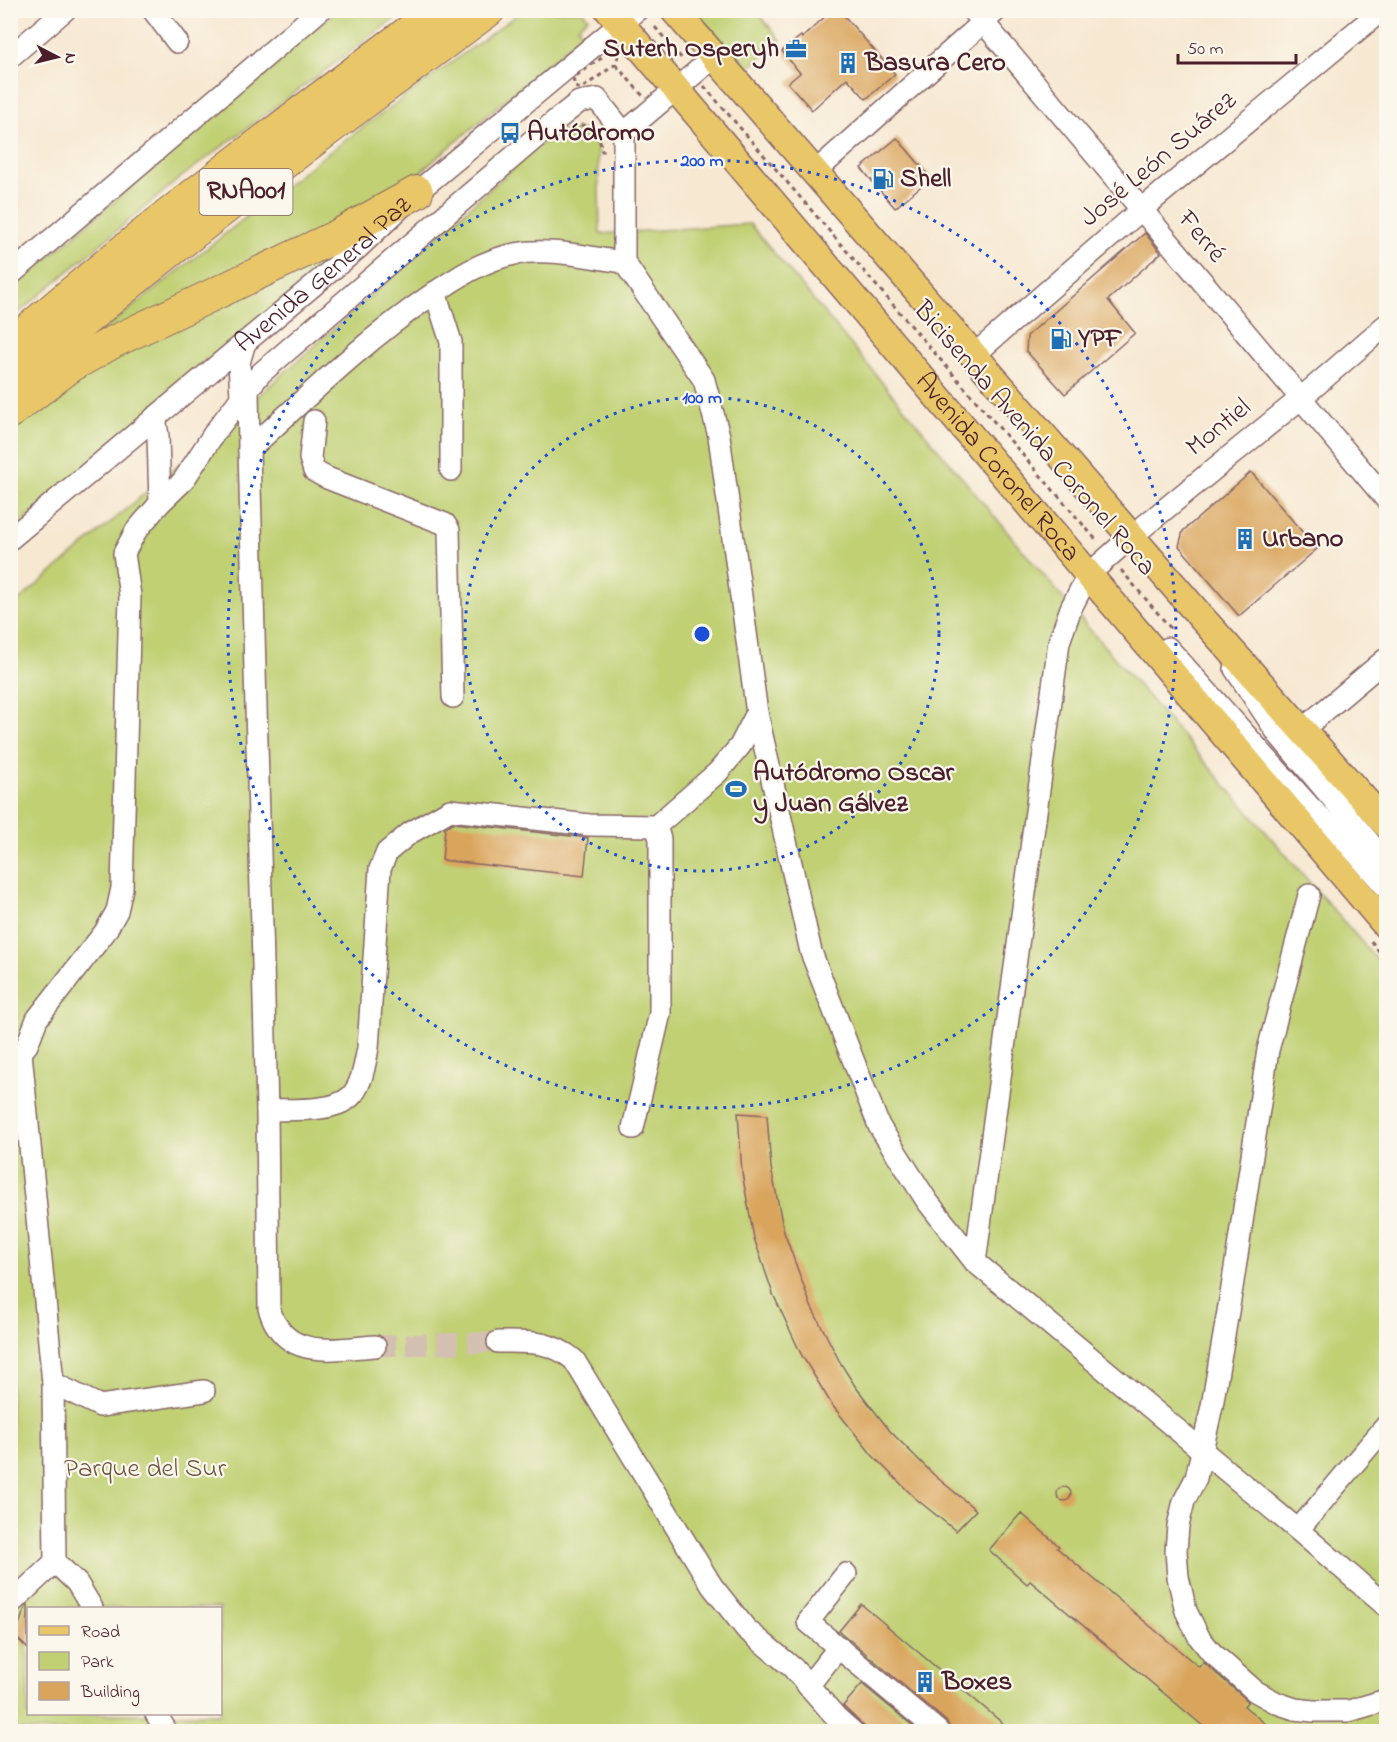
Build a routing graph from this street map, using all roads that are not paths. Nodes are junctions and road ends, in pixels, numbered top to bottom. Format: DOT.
graph roads {
  1 [pos="65,10"];
  2 [pos="153,10"];
  3 [pos="320,10"];
  4 [pos="438,10"];
  5 [pos="489,10"];
  6 [pos="1382,10"];
  7 [pos="984,14"];
  8 [pos="622,15"];
  9 [pos="664,19"];
  10 [pos="177,42"];
  11 [pos="10,57"];
  12 [pos="694,73"];
  13 [pos="551,82"];
  14 [pos="569,106"];
  15 [pos="623,142"];
  16 [pos="808,165"];
  17 [pos="417,192"];
  18 [pos="1141,210"];
  19 [pos="624,262"];
  20 [pos="14,265"];
  21 [pos="435,292"];
  22 [pos="1386,325"];
  23 [pos="245,342"];
  24 [pos="10,345"];
  25 [pos="974,355"];
  26 [pos="10,384"];
  27 [pos="245,392"];
  28 [pos="1300,399"];
  29 [pos="10,412"];
  30 [pos="155,417"];
  31 [pos="314,421"];
  32 [pos="249,450"];
  33 [pos="451,470"];
  34 [pos="1386,499"];
  35 [pos="160,502"];
  36 [pos="1132,536"];
  37 [pos="10,540"];
  38 [pos="1088,575"];
  39 [pos="1201,617"];
  40 [pos="1386,659"];
  41 [pos="453,697"];
  42 [pos="757,713"];
  43 [pos="1303,729"];
  44 [pos="1386,824"];
  45 [pos="656,826"];
  46 [pos="1386,862"];
  47 [pos="1386,887"];
  48 [pos="1309,895"];
  49 [pos="1386,926"];
  50 [pos="16,1059"];
  51 [pos="267,1110"];
  52 [pos="633,1128"];
  53 [pos="975,1262"];
  54 [pos="498,1342"];
  55 [pos="375,1347"];
  56 [pos="53,1383"];
  57 [pos="204,1391"];
  58 [pos="1386,1426"];
  59 [pos="1202,1453"];
  60 [pos="1298,1530"];
  61 [pos="55,1562"];
  62 [pos="846,1574"];
  63 [pos="10,1604"];
  64 [pos="1386,1606"];
  65 [pos="91,1607"];
  66 [pos="839,1647"];
  67 [pos="808,1686"];
  68 [pos="1386,1700"];
  69 [pos="157,1715"];
  70 [pos="166,1731"];
  71 [pos="853,1731"];
  72 [pos="939,1731"];
  1 -- 11 [label="street"];
  2 -- 10 [label="street"];
  3 -- 20 [label="street"];
  4 -- 24 [label="highway, RNA001"];
  5 -- 26 [label="highway, RNA001"];
  6 -- 18 [label="street, José León Suárez"];
  7 -- 16 [label="street"];
  7 -- 18 [label="street, Ferré"];
  8 -- 12 [label="main road, Avenida Coronel Roca"];
  8 -- 13 [label="street, Avenida General Paz"];
  9 -- 12 [label="main road, Avenida Coronel Roca"];
  12 -- 15 [label="street"];
  12 -- 16 [label="main road, Avenida Coronel Roca"];
  12 -- 38 [label="main road, Avenida Coronel Roca"];
  13 -- 14 [label="street"];
  13 -- 17 [label="street, Avenida General Paz"];
  14 -- 15 [label="street"];
  14 -- 27 [label="street"];
  15 -- 19 [label="street"];
  16 -- 25 [label="main road, Avenida Coronel Roca"];
  17 -- 23 [label="street, Avenida General Paz"];
  17 -- 29 [label="highway"];
  18 -- 25 [label="street, José León Suárez"];
  18 -- 28 [label="street, Ferré"];
  19 -- 21 [label="street"];
  19 -- 42 [label="street"];
  21 -- 32 [label="street"];
  21 -- 33 [label="street"];
  22 -- 28 [label="street, Montiel"];
  23 -- 27 [label="street"];
  23 -- 30 [label="street, Avenida General Paz"];
  25 -- 36 [label="main road, Avenida Coronel Roca"];
  27 -- 32 [label="street"];
  27 -- 35 [label="street"];
  28 -- 34 [label="street, Ferré"];
  28 -- 36 [label="street, Montiel"];
  30 -- 35 [label="street"];
  30 -- 37 [label="street, Avenida General Paz"];
  31 -- 41 [label="street"];
  32 -- 51 [label="street"];
  35 -- 50 [label="street"];
  36 -- 38 [label="street, Montiel"];
  36 -- 39 [label="main road, Avenida Coronel Roca"];
  38 -- 47 [label="street"];
  38 -- 49 [label="main road, Avenida Coronel Roca"];
  38 -- 53 [label="street"];
  39 -- 43 [label="main road, Avenida Coronel Roca"];
  39 -- 46 [label="street"];
  40 -- 43 [label="street"];
  42 -- 45 [label="street"];
  42 -- 53 [label="street"];
  43 -- 44 [label="main road, Avenida Coronel Roca"];
  45 -- 51 [label="street"];
  45 -- 52 [label="street"];
  48 -- 59 [label="street"];
  50 -- 56 [label="street"];
  51 -- 55 [label="street"];
  53 -- 59 [label="street"];
  54 -- 67 [label="street"];
  56 -- 57 [label="street"];
  56 -- 61 [label="street"];
  58 -- 60 [label="street"];
  59 -- 60 [label="street"];
  59 -- 68 [label="street"];
  60 -- 64 [label="street"];
  61 -- 63 [label="street"];
  61 -- 65 [label="street"];
  62 -- 66 [label="street"];
  66 -- 67 [label="street"];
  66 -- 72 [label="street"];
  67 -- 71 [label="street"];
  69 -- 70 [label="street"];
}
